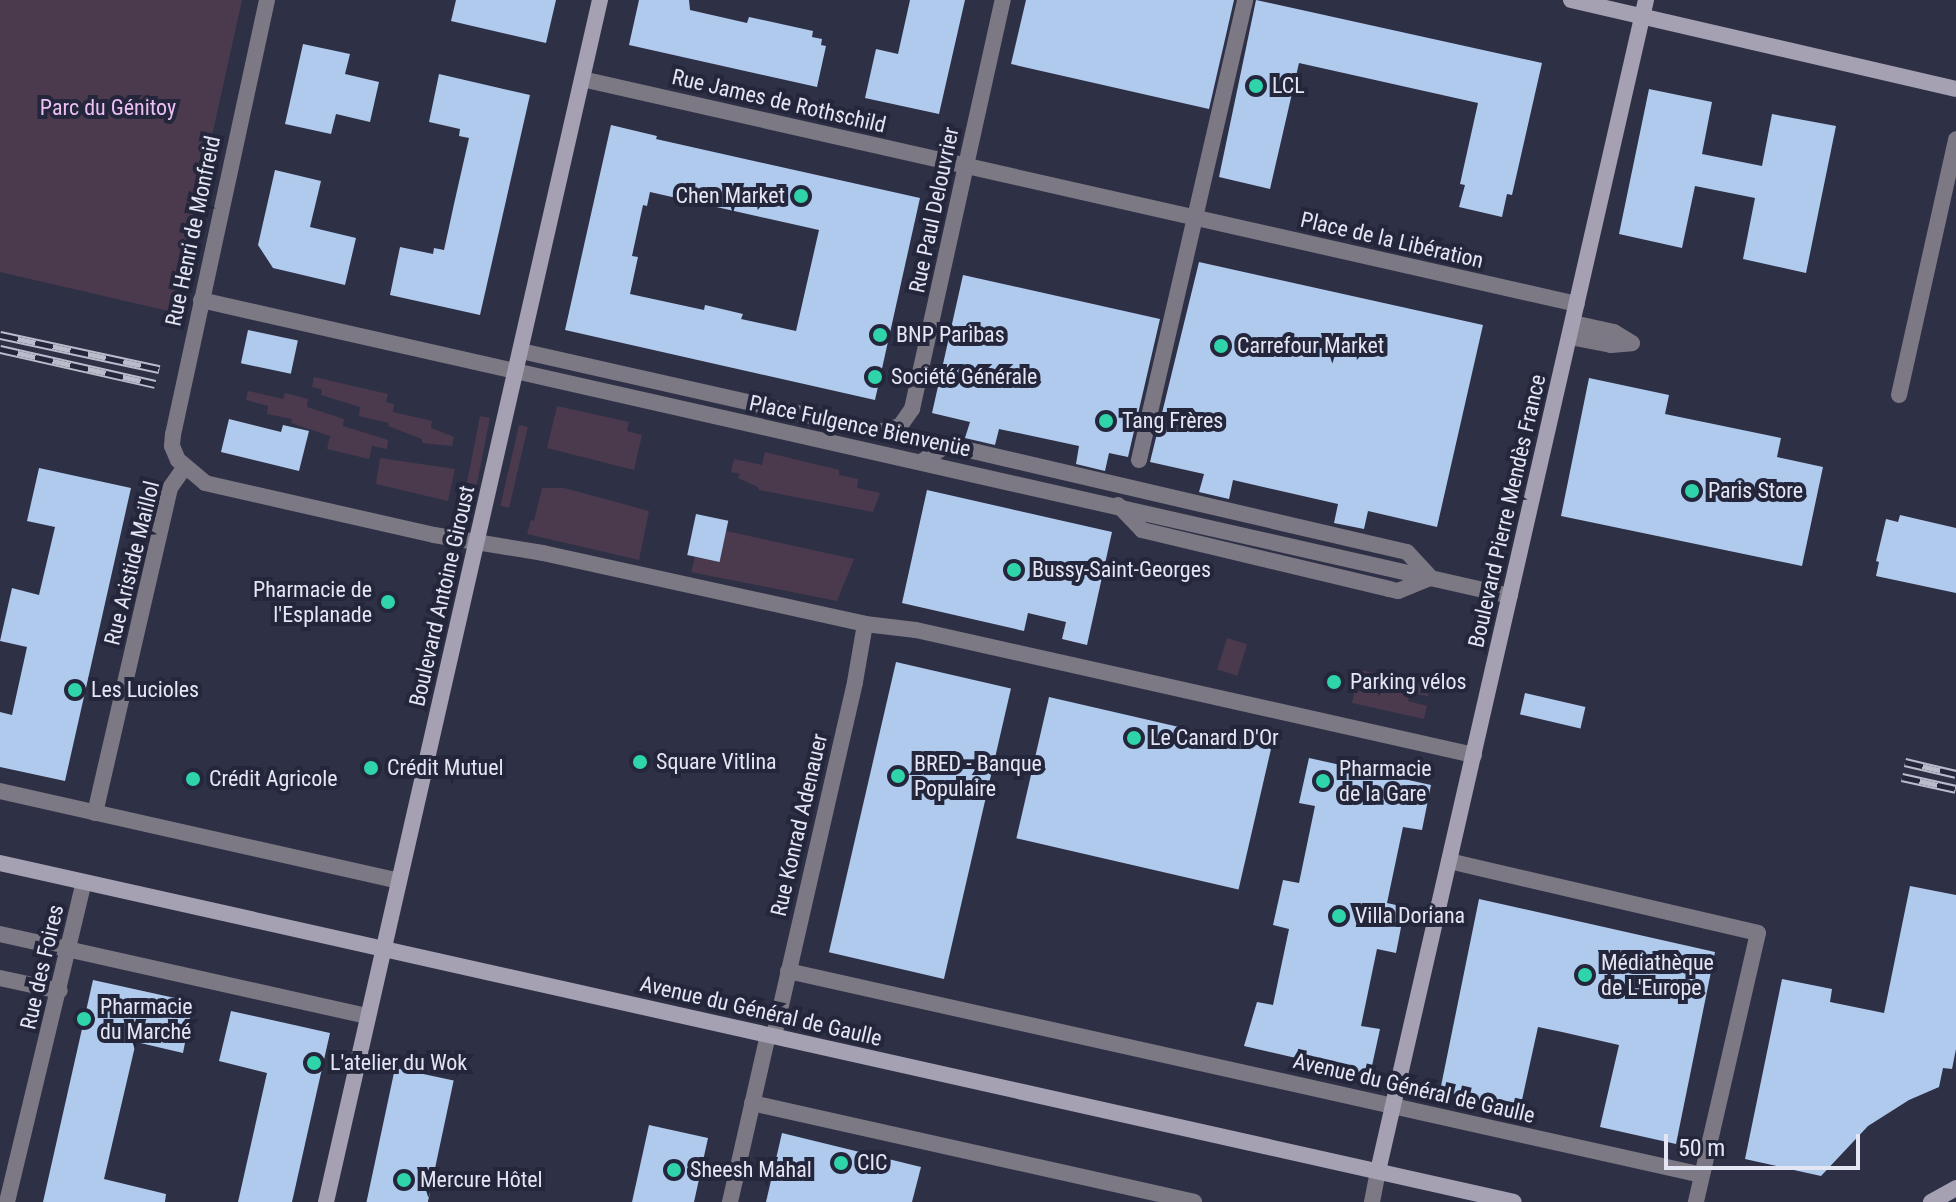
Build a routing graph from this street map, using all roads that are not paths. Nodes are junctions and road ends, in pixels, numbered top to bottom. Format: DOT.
graph roads {
  1 [pos="267,0"];
  2 [pos="600,0"];
  3 [pos="1003,0"];
  4 [pos="1245,0"];
  5 [pos="1571,0"];
  6 [pos="1644,8"];
  7 [pos="582,79"];
  8 [pos="1956,89"];
  9 [pos="1956,139"];
  10 [pos="966,165"];
  11 [pos="1198,218"];
  12 [pos="201,300"];
  13 [pos="1577,304"];
  14 [pos="521,351"];
  15 [pos="516,373"];
  16 [pos="1899,395"];
  17 [pos="900,426"];
  18 [pos="1139,460"];
  19 [pos="921,462"];
  20 [pos="184,468"];
  21 [pos="477,540"];
  22 [pos="1431,578"];
  23 [pos="1510,596"];
  24 [pos="865,624"];
  25 [pos="1474,755"];
  26 [pos="0,791"];
  27 [pos="95,813"];
  28 [pos="1449,861"];
  29 [pos="0,863"];
  30 [pos="399,881"];
  31 [pos="84,882"];
  32 [pos="0,934"];
  33 [pos="69,949"];
  34 [pos="383,950"];
  35 [pos="788,971"];
  36 [pos="0,978"];
  37 [pos="60,991"];
  38 [pos="368,1016"];
  39 [pos="771,1036"];
  40 [pos="752,1103"];
  41 [pos="1393,1106"];
  42 [pos="1378,1171"];
  43 [pos="1702,1175"];
  44 [pos="1956,1188"];
  45 [pos="7,1202"];
  46 [pos="326,1202"];
  47 [pos="730,1202"];
  48 [pos="1194,1202"];
  49 [pos="1372,1202"];
  50 [pos="1514,1202"];
  51 [pos="1696,1202"];
  52 [pos="1931,1202"];
  1 -- 12 [label="street, Rue Henri de Monfreid"];
  2 -- 7 [label="street, Boulevard Antoine Giroust"];
  3 -- 10 [label="street, Rue Paul Delouvrier"];
  4 -- 11 [label="street"];
  5 -- 6 [label="street"];
  6 -- 8 [label="street"];
  6 -- 13 [label="street, Boulevard Pierre Mendès France"];
  7 -- 10 [label="street, Rue James de Rothschild"];
  7 -- 14 [label="street, Boulevard Antoine Giroust"];
  9 -- 16 [label="street"];
  10 -- 11 [label="street, Rue James de Rothschild"];
  10 -- 17 [label="street, Rue Paul Delouvrier"];
  11 -- 13 [label="street, Place de la Libération"];
  11 -- 18 [label="street"];
  12 -- 15 [label="street, Place Fulgence Bienvenüe"];
  12 -- 20 [label="street, Rue Henri de Monfreid"];
  13 -- 23 [label="street, Boulevard Pierre Mendès France"];
  14 -- 15 [label="street, Boulevard Antoine Giroust"];
  14 -- 17 [label="street, Place Fulgence Bienvenüe"];
  15 -- 19 [label="street, Place Fulgence Bienvenüe"];
  15 -- 21 [label="street, Boulevard Antoine Giroust"];
  19 -- 22 [label="street, Place Fulgence Bienvenüe"];
  19 -- 22 [label="street"];
  20 -- 21 [label="street"];
  20 -- 27 [label="street, Rue Aristide Maillol"];
  21 -- 24 [label="street"];
  21 -- 30 [label="street, Boulevard Antoine Giroust"];
  22 -- 23 [label="street"];
  23 -- 25 [label="street, Boulevard Pierre Mendès France"];
  24 -- 25 [label="street"];
  24 -- 35 [label="street, Rue Konrad Adenauer"];
  25 -- 28 [label="street, Boulevard Pierre Mendès France"];
  26 -- 27 [label="street"];
  27 -- 30 [label="street"];
  28 -- 41 [label="street, Boulevard Pierre Mendès France"];
  28 -- 43 [label="street"];
  29 -- 31 [label="street, Avenue du Général de Gaulle"];
  30 -- 34 [label="street, Boulevard Antoine Giroust"];
  31 -- 33 [label="street, Rue des Foires"];
  31 -- 34 [label="street, Avenue du Général de Gaulle"];
  32 -- 33 [label="street"];
  33 -- 37 [label="street, Rue des Foires"];
  33 -- 38 [label="street"];
  34 -- 38 [label="street, Boulevard Antoine Giroust"];
  34 -- 39 [label="street, Avenue du Général de Gaulle"];
  35 -- 39 [label="street, Rue Konrad Adenauer"];
  35 -- 41 [label="street, Avenue du Général de Gaulle"];
  36 -- 37 [label="street"];
  37 -- 45 [label="street, Rue des Foires"];
  38 -- 46 [label="street, Boulevard Antoine Giroust"];
  39 -- 40 [label="street, Rue Konrad Adenauer"];
  39 -- 42 [label="street, Avenue du Général de Gaulle"];
  40 -- 47 [label="street, Rue Konrad Adenauer"];
  40 -- 48 [label="street"];
  41 -- 42 [label="street, Boulevard Pierre Mendès France"];
  41 -- 43 [label="street, Avenue du Général de Gaulle"];
  42 -- 49 [label="street"];
  42 -- 50 [label="street, Avenue du Général de Gaulle"];
  43 -- 51 [label="street"];
  44 -- 52 [label="street"];
}
